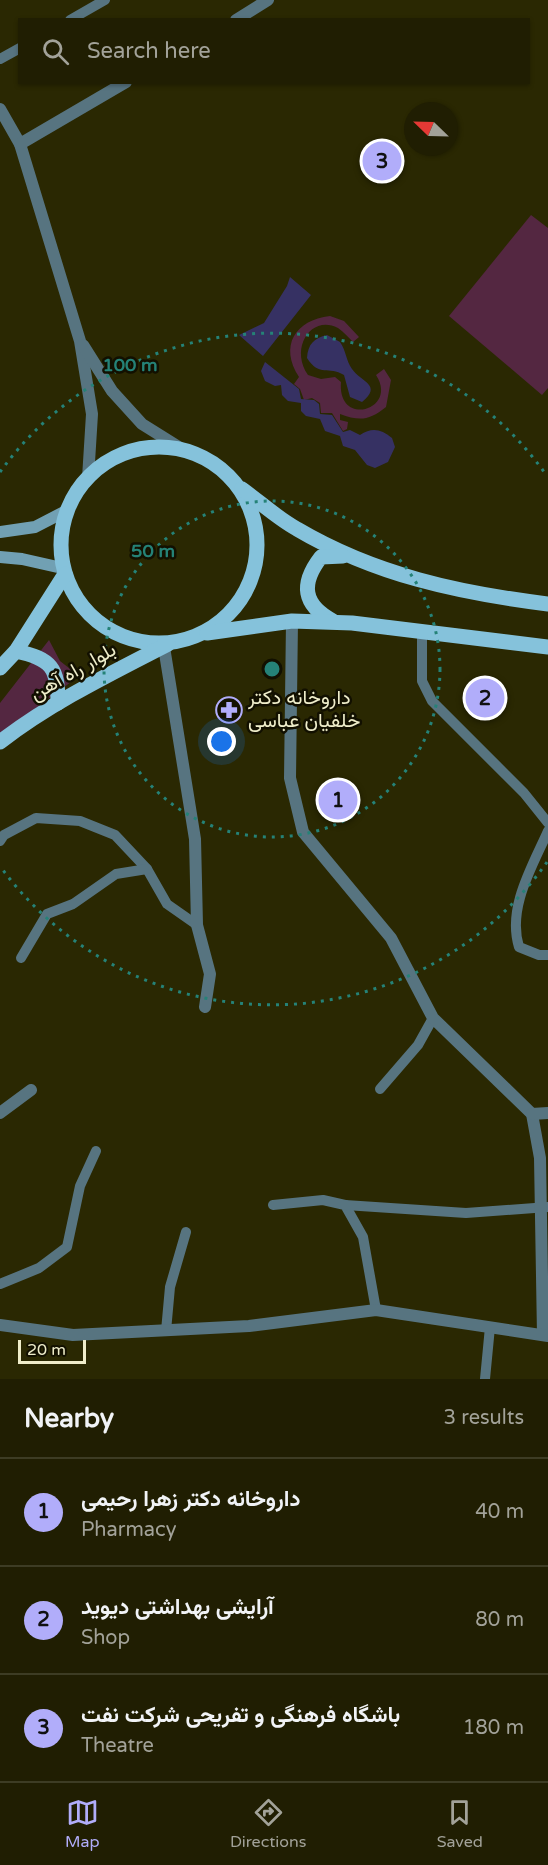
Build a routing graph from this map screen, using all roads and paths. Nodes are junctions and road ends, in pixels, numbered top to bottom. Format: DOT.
graph roads {
  1 [pos="105,0"];
  2 [pos="268,0"];
  3 [pos="74,18"];
  4 [pos="239,18"];
  5 [pos="18,49"];
  6 [pos="0,58"];
  7 [pos="123,84"];
  8 [pos="0,109"];
  9 [pos="20,144"];
  10 [pos="80,341"];
  11 [pos="182,449"];
  12 [pos="87,478"];
  13 [pos="237,486"];
  14 [pos="68,510"];
  15 [pos="0,532"];
  16 [pos="0,557"];
  17 [pos="349,557"];
  18 [pos="63,571"];
  19 [pos="548,604"];
  20 [pos="292,621"];
  21 [pos="337,623"];
  22 [pos="422,632"];
  23 [pos="204,633"];
  24 [pos="167,645"];
  25 [pos="548,647"];
  26 [pos="16,651"];
  27 [pos="0,668"];
  28 [pos="58,704"];
  29 [pos="0,742"];
  30 [pos="548,823"];
  31 [pos="548,831"];
  32 [pos="0,841"];
  33 [pos="147,869"];
  34 [pos="197,926"];
  35 [pos="548,955"];
  36 [pos="21,958"];
  37 [pos="205,1007"];
  38 [pos="433,1018"];
  39 [pos="380,1089"];
  40 [pos="31,1090"];
  41 [pos="0,1113"];
  42 [pos="548,1113"];
  43 [pos="532,1114"];
  44 [pos="96,1151"];
  45 [pos="273,1204"];
  46 [pos="345,1205"];
  47 [pos="544,1207"];
  48 [pos="186,1232"];
  49 [pos="0,1284"];
  50 [pos="376,1310"];
  51 [pos="0,1325"];
  52 [pos="490,1327"];
  53 [pos="166,1330"];
  54 [pos="545,1336"];
  55 [pos="485,1379"];
  1 -- 3 [label="lane"];
  2 -- 4 [label="street"];
  5 -- 6 [label="lane"];
  7 -- 9 [label="street"];
  8 -- 9 [label="street"];
  9 -- 10 [label="street"];
  10 -- 11 [label="street"];
  10 -- 12 [label="street"];
  11 -- 12 [label="main road"];
  11 -- 13 [label="main road"];
  12 -- 14 [label="main road"];
  13 -- 17 [label="main road"];
  13 -- 23 [label="main road"];
  14 -- 15 [label="main road"];
  14 -- 18 [label="main road"];
  16 -- 18 [label="main road"];
  17 -- 19 [label="main road"];
  17 -- 21 [label="main road"];
  18 -- 24 [label="main road"];
  18 -- 26 [label="main road"];
  20 -- 21 [label="main road"];
  20 -- 23 [label="main road"];
  20 -- 38 [label="street"];
  21 -- 22 [label="main road"];
  22 -- 25 [label="main road"];
  22 -- 30 [label="lane"];
  23 -- 24 [label="main road"];
  24 -- 28 [label="main road, بلوار راه آهن"];
  24 -- 34 [label="street"];
  26 -- 27 [label="main road"];
  26 -- 28 [label="main road"];
  28 -- 29 [label="main road, بلوار راه آهن"];
  31 -- 35 [label="lane"];
  32 -- 33 [label="lane"];
  33 -- 34 [label="lane"];
  33 -- 36 [label="lane"];
  34 -- 37 [label="street"];
  38 -- 39 [label="lane"];
  38 -- 43 [label="street"];
  40 -- 41 [label="street"];
  42 -- 43 [label="street"];
  43 -- 47 [label="street"];
  44 -- 49 [label="lane"];
  45 -- 46 [label="lane"];
  46 -- 47 [label="lane"];
  46 -- 50 [label="lane"];
  47 -- 54 [label="street"];
  48 -- 53 [label="lane"];
  50 -- 52 [label="street"];
  50 -- 53 [label="street"];
  51 -- 53 [label="street"];
  52 -- 54 [label="street"];
  52 -- 55 [label="lane"];
}
